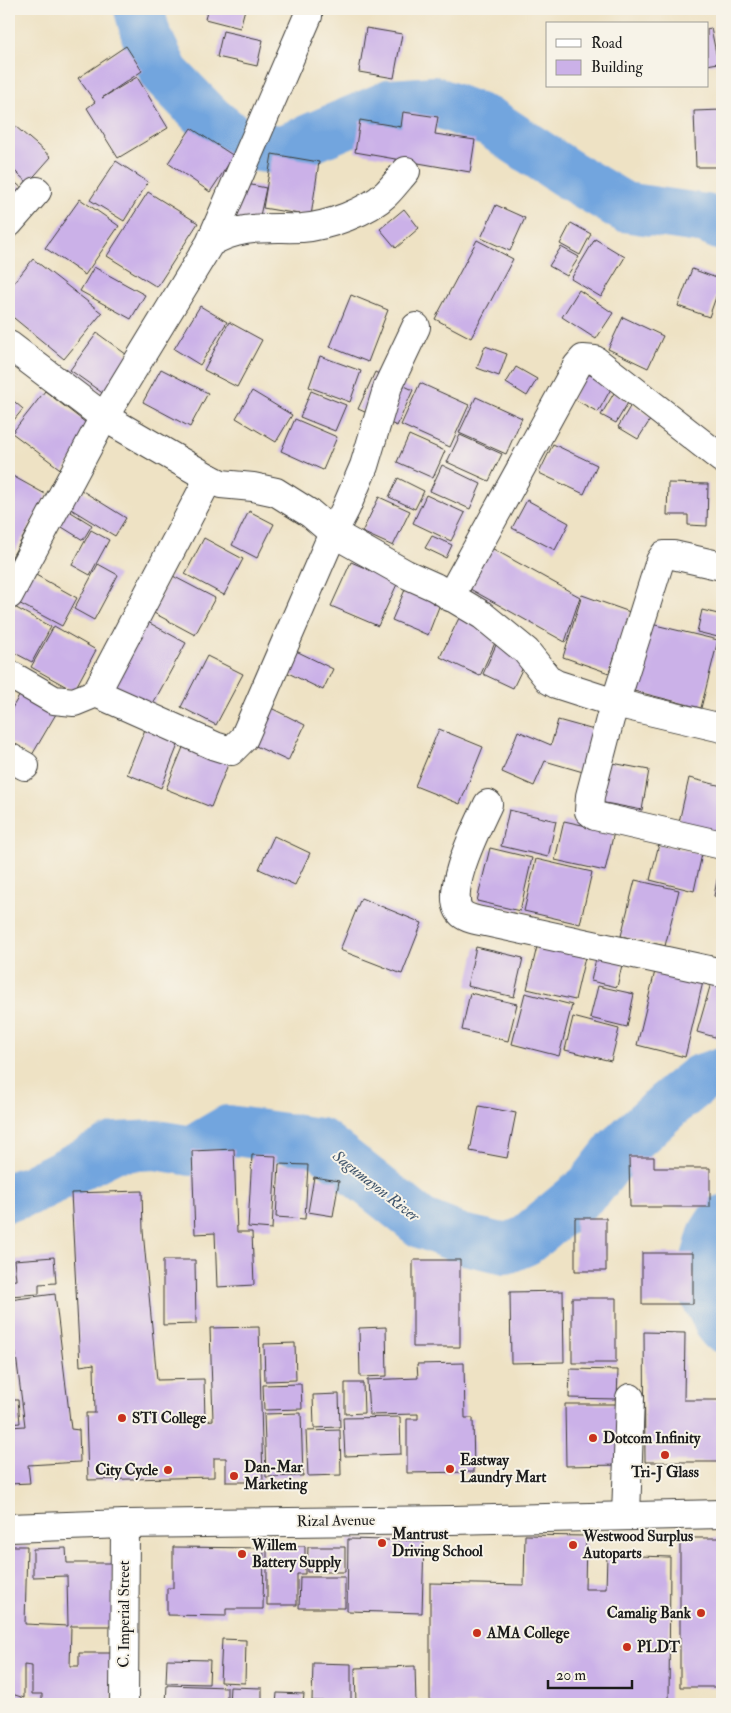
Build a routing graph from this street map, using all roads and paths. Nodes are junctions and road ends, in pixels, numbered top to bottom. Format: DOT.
graph roads {
  1 [pos="308,16"];
  2 [pos="406,171"];
  3 [pos="37,191"];
  4 [pos="9,223"];
  5 [pos="210,242"];
  6 [pos="416,327"];
  7 [pos="9,345"];
  8 [pos="104,417"];
  9 [pos="722,459"];
  10 [pos="209,478"];
  11 [pos="333,533"];
  12 [pos="722,566"];
  13 [pos="9,595"];
  14 [pos="450,597"];
  15 [pos="9,674"];
  16 [pos="96,694"];
  17 [pos="615,703"];
  18 [pos="721,723"];
  19 [pos="488,804"];
  20 [pos="722,845"];
  21 [pos="722,973"];
  22 [pos="630,1398"];
  23 [pos="722,1514"];
  24 [pos="626,1516"];
  25 [pos="125,1524"];
  26 [pos="9,1528"];
  27 [pos="124,1704"];
  1 -- 5 [label="street"];
  2 -- 5 [label="street"];
  3 -- 4 [label="street"];
  5 -- 8 [label="street"];
  6 -- 11 [label="street"];
  7 -- 8 [label="street"];
  8 -- 10 [label="street"];
  8 -- 13 [label="street"];
  9 -- 14 [label="street"];
  10 -- 11 [label="street"];
  10 -- 16 [label="street"];
  11 -- 14 [label="street"];
  11 -- 16 [label="street"];
  12 -- 17 [label="street"];
  14 -- 17 [label="street"];
  15 -- 16 [label="street"];
  17 -- 18 [label="street"];
  17 -- 20 [label="street"];
  19 -- 21 [label="street"];
  22 -- 24 [label="street"];
  23 -- 24 [label="street, Rizal Avenue"];
  24 -- 25 [label="street, Rizal Avenue"];
  25 -- 26 [label="street, Rizal Avenue"];
  25 -- 27 [label="street, C. Imperial Street"];
}
